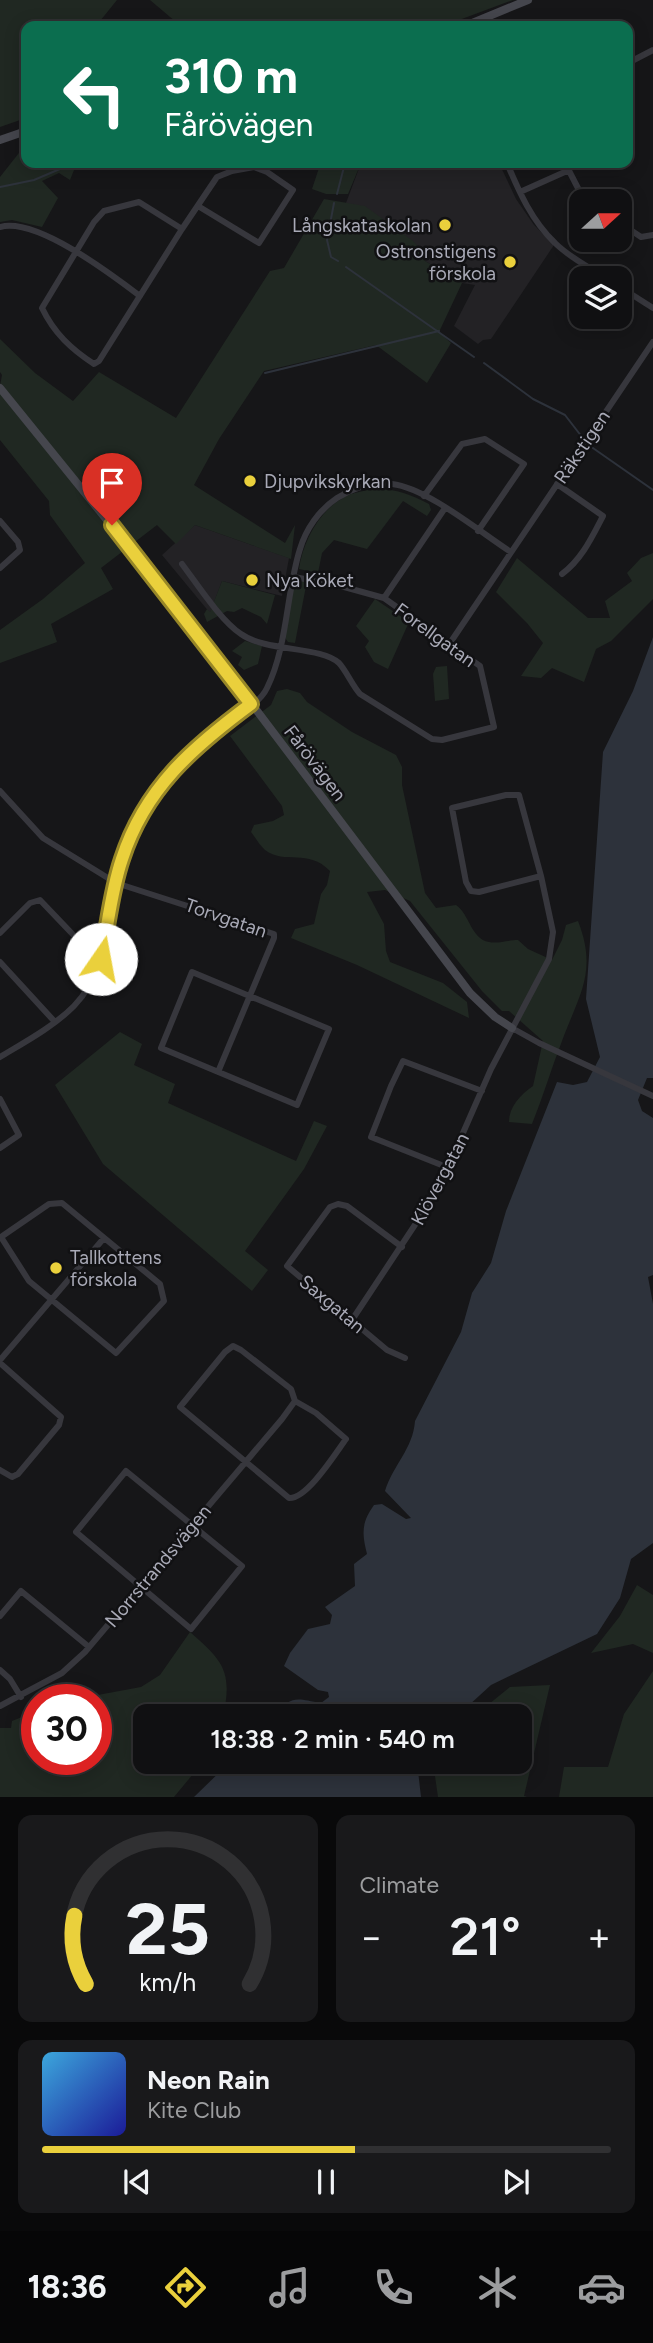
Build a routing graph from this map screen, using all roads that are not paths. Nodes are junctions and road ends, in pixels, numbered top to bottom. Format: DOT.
graph roads {
  1 [pos="528,0"];
  2 [pos="477,21"];
  3 [pos="653,50"];
  4 [pos="633,60"];
  5 [pos="21,133"];
  6 [pos="0,140"];
  7 [pos="248,168"];
  8 [pos="257,168"];
  9 [pos="509,168"];
  10 [pos="566,168"];
  11 [pos="567,171"];
  12 [pos="578,189"];
  13 [pos="520,192"];
  14 [pos="198,206"];
  15 [pos="0,227"];
  16 [pos="182,229"];
  17 [pos="632,231"];
  18 [pos="653,235"];
  19 [pos="76,253"];
  20 [pos="588,266"];
  21 [pos="632,295"];
  22 [pos="140,296"];
  23 [pos="653,308"];
  24 [pos="653,342"];
  25 [pos="0,388"];
  26 [pos="557,484"];
  27 [pos="424,496"];
  28 [pos="445,508"];
  29 [pos="0,521"];
  30 [pos="478,531"];
  31 [pos="511,552"];
  32 [pos="182,564"];
  33 [pos="0,568"];
  34 [pos="562,574"];
  35 [pos="294,577"];
  36 [pos="384,598"];
  37 [pos="450,643"];
  38 [pos="279,648"];
  39 [pos="251,704"];
  40 [pos="0,791"];
  41 [pos="541,876"];
  42 [pos="116,883"];
  43 [pos="0,933"];
  44 [pos="101,959"];
  45 [pos="0,962"];
  46 [pos="250,995"];
  47 [pos="55,1022"];
  48 [pos="512,1028"];
  49 [pos="0,1057"];
  50 [pos="218,1072"];
  51 [pos="482,1091"];
  52 [pos="650,1094"];
  53 [pos="0,1099"];
  54 [pos="0,1148"];
  55 [pos="449,1168"];
  56 [pos="104,1238"];
  57 [pos="402,1247"];
  58 [pos="51,1300"];
  59 [pos="352,1320"];
  60 [pos="405,1358"];
  61 [pos="0,1362"];
  62 [pos="295,1401"];
  63 [pos="246,1461"];
  64 [pos="0,1470"];
  65 [pos="193,1525"];
  66 [pos="141,1588"];
  67 [pos="0,1616"];
  68 [pos="89,1647"];
  69 [pos="0,1670"];
  70 [pos="43,1684"];
  71 [pos="21,1697"];
  72 [pos="0,1706"];
  1 -- 2 [label="street"];
  3 -- 4 [label="street"];
  5 -- 6 [label="street"];
  7 -- 14 [label="street"];
  8 -- 14 [label="street"];
  9 -- 13 [label="street"];
  10 -- 11 [label="street"];
  11 -- 12 [label="street"];
  11 -- 13 [label="street"];
  13 -- 20 [label="street"];
  14 -- 16 [label="street"];
  15 -- 19 [label="street"];
  16 -- 19 [label="street"];
  16 -- 22 [label="street"];
  17 -- 18 [label="street"];
  19 -- 22 [label="street"];
  19 -- 22 [label="street"];
  21 -- 23 [label="street"];
  24 -- 26 [label="street, Räkstigen"];
  25 -- 39 [label="street, Fårövägen"];
  26 -- 31 [label="street, Räkstigen"];
  26 -- 34 [label="street"];
  27 -- 28 [label="street"];
  27 -- 30 [label="street"];
  27 -- 35 [label="street"];
  28 -- 30 [label="street"];
  28 -- 36 [label="street"];
  29 -- 33 [label="street"];
  30 -- 31 [label="street"];
  31 -- 37 [label="street, Räkstigen"];
  32 -- 38 [label="street"];
  35 -- 36 [label="street, Forellgatan"];
  35 -- 38 [label="street"];
  36 -- 37 [label="street, Forellgatan"];
  37 -- 38 [label="street, Forellgatan"];
  38 -- 39 [label="street"];
  39 -- 42 [label="street"];
  39 -- 48 [label="street, Fårövägen"];
  40 -- 42 [label="street"];
  41 -- 41 [label="street, Klövergatan"];
  41 -- 48 [label="street, Klövergatan"];
  42 -- 44 [label="street"];
  42 -- 46 [label="street, Torvgatan"];
  43 -- 44 [label="street"];
  44 -- 47 [label="street"];
  45 -- 47 [label="street"];
  46 -- 50 [label="street, Torvgatan"];
  46 -- 50 [label="street"];
  46 -- 50 [label="street"];
  47 -- 49 [label="street"];
  48 -- 51 [label="street, Klövergatan"];
  48 -- 52 [label="street, Fårövägen"];
  51 -- 55 [label="street, Klövergatan"];
  51 -- 55 [label="street"];
  53 -- 54 [label="street"];
  55 -- 57 [label="street, Klövergatan"];
  56 -- 58 [label="street"];
  56 -- 58 [label="street"];
  56 -- 58 [label="street"];
  57 -- 59 [label="street, Klövergatan"];
  57 -- 59 [label="street, Saxgatan"];
  58 -- 61 [label="street"];
  59 -- 60 [label="street, Saxgatan"];
  61 -- 64 [label="street"];
  62 -- 63 [label="street, Norrstrandsvägen"];
  62 -- 63 [label="street"];
  62 -- 63 [label="street"];
  63 -- 65 [label="street, Norrstrandsvägen"];
  65 -- 66 [label="street, Norrstrandsvägen"];
  65 -- 66 [label="street"];
  65 -- 66 [label="street"];
  66 -- 68 [label="street, Norrstrandsvägen"];
  67 -- 68 [label="street"];
  68 -- 70 [label="street, Norrstrandsvägen"];
  69 -- 71 [label="street"];
  71 -- 72 [label="street, Norrstrandsvägen"];
}
